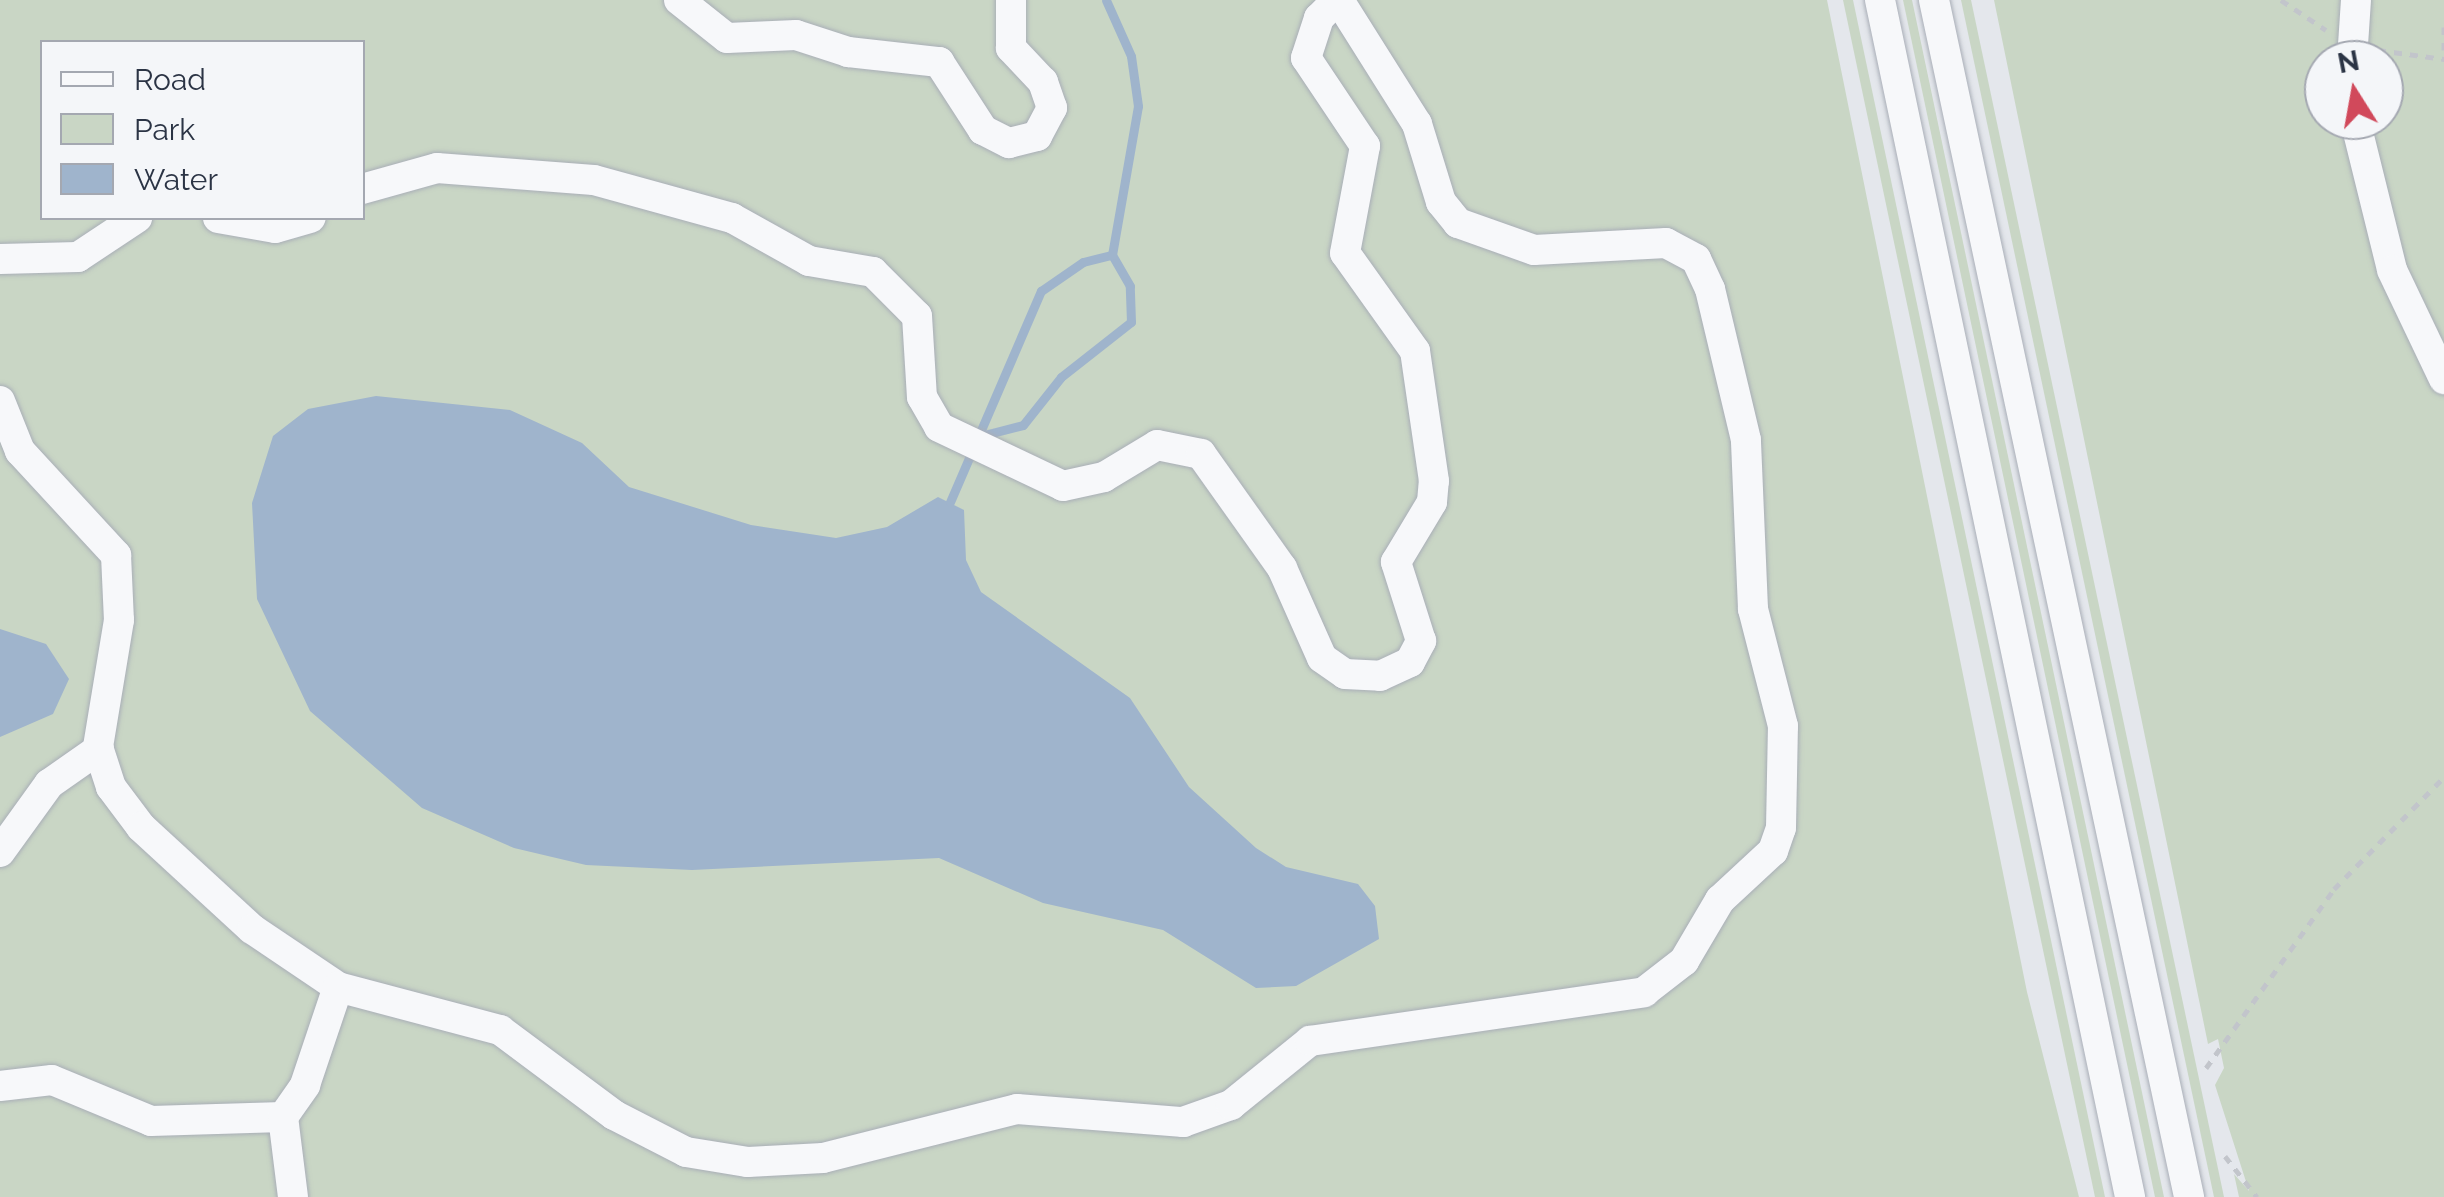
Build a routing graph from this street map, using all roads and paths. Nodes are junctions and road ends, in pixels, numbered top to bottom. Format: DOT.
graph roads {
  1 [pos="678,0"];
  2 [pos="1011,0"];
  3 [pos="1338,0"];
  4 [pos="1880,0"];
  5 [pos="1934,0"];
  6 [pos="2356,0"];
  7 [pos="2444,27"];
  8 [pos="2353,40"];
  9 [pos="2444,50"];
  10 [pos="2360,140"];
  11 [pos="365,188"];
  12 [pos="134,220"];
  13 [pos="229,220"];
  14 [pos="304,220"];
  15 [pos="0,260"];
  16 [pos="2444,378"];
  17 [pos="0,401"];
  18 [pos="99,750"];
  19 [pos="2444,777"];
  20 [pos="0,852"];
  21 [pos="338,986"];
  22 [pos="2206,1068"];
  23 [pos="0,1086"];
  24 [pos="283,1118"];
  25 [pos="2225,1156"];
  26 [pos="293,1197"];
  27 [pos="2130,1197"];
  28 [pos="2189,1197"];
  29 [pos="2257,1197"];
  1 -- 2 [label="street"];
  3 -- 11 [label="street"];
  3 -- 21 [label="street"];
  4 -- 27 [label="street"];
  5 -- 28 [label="street"];
  6 -- 8 [label="street"];
  7 -- 9 [label="path"];
  10 -- 16 [label="street"];
  12 -- 15 [label="street"];
  13 -- 14 [label="street"];
  17 -- 18 [label="street"];
  18 -- 20 [label="street"];
  18 -- 21 [label="street"];
  19 -- 22 [label="path"];
  21 -- 24 [label="street"];
  23 -- 24 [label="street"];
  24 -- 26 [label="street"];
  25 -- 29 [label="path"];
}
